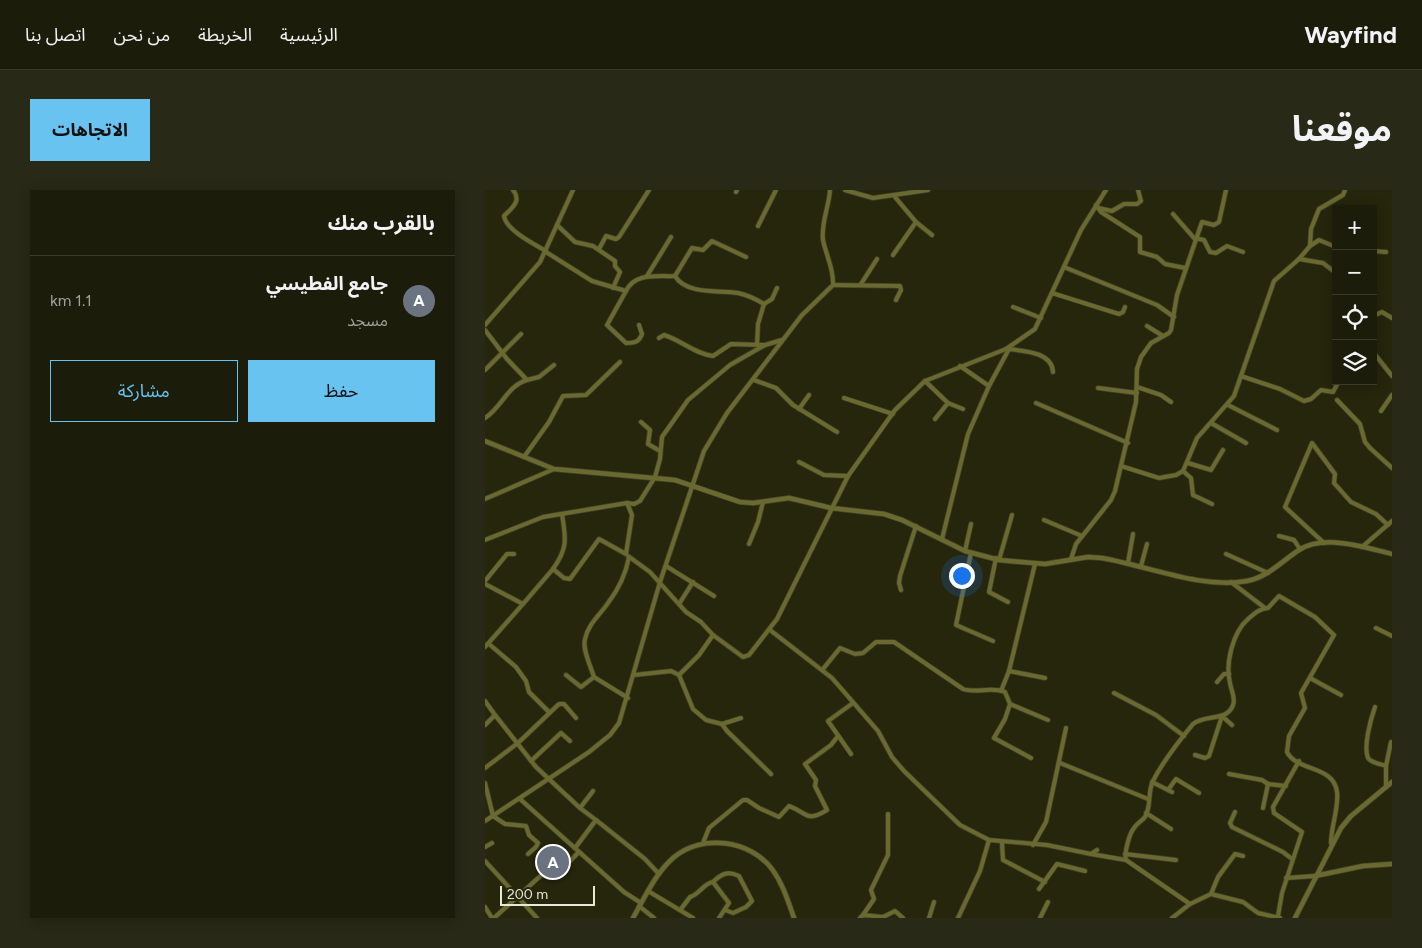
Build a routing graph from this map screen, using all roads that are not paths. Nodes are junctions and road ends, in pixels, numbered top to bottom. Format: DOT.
graph roads {
  1 [pos="513,190"];
  2 [pos="573,190"];
  3 [pos="649,190"];
  4 [pos="776,190"];
  5 [pos="830,190"];
  6 [pos="845,190"];
  7 [pos="928,190"];
  8 [pos="1099,190"];
  9 [pos="1138,190"];
  10 [pos="1226,190"];
  11 [pos="1345,190"];
  12 [pos="903,192"];
  13 [pos="1105,192"];
  14 [pos="895,197"];
  15 [pos="1097,206"];
  16 [pos="1173,214"];
  17 [pos="916,222"];
  18 [pos="557,225"];
  19 [pos="758,226"];
  20 [pos="931,235"];
  21 [pos="671,237"];
  22 [pos="1195,238"];
  23 [pos="1332,245"];
  24 [pos="1310,246"];
  25 [pos="599,249"];
  26 [pos="546,252"];
  27 [pos="1243,252"];
  28 [pos="1377,252"];
  29 [pos="1386,252"];
  30 [pos="893,255"];
  31 [pos="745,257"];
  32 [pos="877,259"];
  33 [pos="1299,259"];
  34 [pos="1064,267"];
  35 [pos="1185,268"];
  36 [pos="1332,270"];
  37 [pos="647,276"];
  38 [pos="675,276"];
  39 [pos="861,284"];
  40 [pos="833,285"];
  41 [pos="613,288"];
  42 [pos="777,288"];
  43 [pos="626,291"];
  44 [pos="1052,293"];
  45 [pos="896,300"];
  46 [pos="764,304"];
  47 [pos="1013,307"];
  48 [pos="1125,307"];
  49 [pos="1377,313"];
  50 [pos="1174,317"];
  51 [pos="1041,318"];
  52 [pos="1392,318"];
  53 [pos="485,325"];
  54 [pos="639,326"];
  55 [pos="1147,326"];
  56 [pos="485,330"];
  57 [pos="521,334"];
  58 [pos="1163,336"];
  59 [pos="659,338"];
  60 [pos="782,340"];
  61 [pos="757,344"];
  62 [pos="765,345"];
  63 [pos="1008,349"];
  64 [pos="502,353"];
  65 [pos="1377,357"];
  66 [pos="620,362"];
  67 [pos="554,365"];
  68 [pos="960,366"];
  69 [pos="485,370"];
  70 [pos="1053,372"];
  71 [pos="1241,376"];
  72 [pos="1392,376"];
  73 [pos="527,380"];
  74 [pos="754,380"];
  75 [pos="925,381"];
  76 [pos="1337,385"];
  77 [pos="989,386"];
  78 [pos="1137,387"];
  79 [pos="1098,388"];
  80 [pos="1137,393"];
  81 [pos="809,395"];
  82 [pos="1392,395"];
  83 [pos="844,398"];
  84 [pos="1337,400"];
  85 [pos="1171,402"];
  86 [pos="947,403"];
  87 [pos="1036,403"];
  88 [pos="1228,405"];
  89 [pos="799,409"];
  90 [pos="963,409"];
  91 [pos="1381,411"];
  92 [pos="893,414"];
  93 [pos="485,418"];
  94 [pos="935,419"];
  95 [pos="641,422"];
  96 [pos="1211,423"];
  97 [pos="1277,430"];
  98 [pos="837,432"];
  99 [pos="485,441"];
  100 [pos="1128,443"];
  101 [pos="1246,443"];
  102 [pos="1223,450"];
  103 [pos="660,451"];
  104 [pos="524,457"];
  105 [pos="799,462"];
  106 [pos="1188,463"];
  107 [pos="1121,466"];
  108 [pos="1392,468"];
  109 [pos="554,469"];
  110 [pos="1183,471"];
  111 [pos="847,476"];
  112 [pos="655,478"];
  113 [pos="691,484"];
  114 [pos="485,499"];
  115 [pos="627,502"];
  116 [pos="763,502"];
  117 [pos="1212,504"];
  118 [pos="831,508"];
  119 [pos="562,514"];
  120 [pos="1012,515"];
  121 [pos="1044,520"];
  122 [pos="1392,521"];
  123 [pos="971,524"];
  124 [pos="1387,525"];
  125 [pos="916,526"];
  126 [pos="1133,534"];
  127 [pos="1082,536"];
  128 [pos="1279,536"];
  129 [pos="942,539"];
  130 [pos="485,540"];
  131 [pos="1325,543"];
  132 [pos="749,544"];
  133 [pos="1147,544"];
  134 [pos="1363,547"];
  135 [pos="1300,549"];
  136 [pos="965,550"];
  137 [pos="971,552"];
  138 [pos="514,554"];
  139 [pos="1226,554"];
  140 [pos="1392,554"];
  141 [pos="628,556"];
  142 [pos="998,559"];
  143 [pos="1071,559"];
  144 [pos="1128,563"];
  145 [pos="1035,564"];
  146 [pos="666,566"];
  147 [pos="1141,566"];
  148 [pos="553,569"];
  149 [pos="1268,573"];
  150 [pos="660,582"];
  151 [pos="693,582"];
  152 [pos="1231,582"];
  153 [pos="485,583"];
  154 [pos="901,590"];
  155 [pos="714,596"];
  156 [pos="1008,602"];
  157 [pos="523,604"];
  158 [pos="679,604"];
  159 [pos="1265,608"];
  160 [pos="1376,628"];
  161 [pos="770,630"];
  162 [pos="713,636"];
  163 [pos="1392,636"];
  164 [pos="993,641"];
  165 [pos="489,644"];
  166 [pos="485,647"];
  167 [pos="823,669"];
  168 [pos="1009,671"];
  169 [pos="1229,674"];
  170 [pos="566,675"];
  171 [pos="634,675"];
  172 [pos="679,675"];
  173 [pos="594,677"];
  174 [pos="1045,678"];
  175 [pos="1310,678"];
  176 [pos="1217,682"];
  177 [pos="1001,690"];
  178 [pos="1114,693"];
  179 [pos="1341,695"];
  180 [pos="628,698"];
  181 [pos="485,701"];
  182 [pos="853,703"];
  183 [pos="1010,704"];
  184 [pos="1375,706"];
  185 [pos="549,712"];
  186 [pos="495,715"];
  187 [pos="1221,716"];
  188 [pos="576,718"];
  189 [pos="741,718"];
  190 [pos="1048,720"];
  191 [pos="486,723"];
  192 [pos="722,724"];
  193 [pos="1232,725"];
  194 [pos="1066,728"];
  195 [pos="839,736"];
  196 [pos="1184,736"];
  197 [pos="570,741"];
  198 [pos="1391,742"];
  199 [pos="518,744"];
  200 [pos="851,754"];
  201 [pos="1195,755"];
  202 [pos="1031,758"];
  203 [pos="531,761"];
  204 [pos="1299,762"];
  205 [pos="1060,763"];
  206 [pos="1386,766"];
  207 [pos="485,768"];
  208 [pos="771,774"];
  209 [pos="1229,774"];
  210 [pos="549,780"];
  211 [pos="1152,782"];
  212 [pos="1392,782"];
  213 [pos="485,783"];
  214 [pos="1268,784"];
  215 [pos="1286,786"];
  216 [pos="1386,787"];
  217 [pos="593,791"];
  218 [pos="1199,793"];
  219 [pos="520,799"];
  220 [pos="1148,799"];
  221 [pos="580,808"];
  222 [pos="1263,808"];
  223 [pos="1235,812"];
  224 [pos="1146,813"];
  225 [pos="888,814"];
  226 [pos="493,816"];
  227 [pos="596,820"];
  228 [pos="485,821"];
  229 [pos="1171,829"];
  230 [pos="989,840"];
  231 [pos="1331,842"];
  232 [pos="492,843"];
  233 [pos="703,843"];
  234 [pos="1002,843"];
  235 [pos="1033,845"];
  236 [pos="485,847"];
  237 [pos="575,848"];
  238 [pos="1097,850"];
  239 [pos="579,852"];
  240 [pos="528,854"];
  241 [pos="1091,854"];
  242 [pos="1125,854"];
  243 [pos="1243,856"];
  244 [pos="1292,859"];
  245 [pos="1127,860"];
  246 [pos="1176,860"];
  247 [pos="485,861"];
  248 [pos="1392,864"];
  249 [pos="547,870"];
  250 [pos="1085,871"];
  251 [pos="559,872"];
  252 [pos="659,874"];
  253 [pos="1315,876"];
  254 [pos="1286,878"];
  255 [pos="713,882"];
  256 [pos="1045,882"];
  257 [pos="1039,889"];
  258 [pos="648,891"];
  259 [pos="1211,894"];
  260 [pos="518,897"];
  261 [pos="934,902"];
  262 [pos="1049,902"];
  263 [pos="1189,904"];
  264 [pos="640,905"];
  265 [pos="485,907"];
  266 [pos="681,909"];
  267 [pos="725,910"];
  268 [pos="861,916"];
  269 [pos="1279,917"];
  270 [pos="493,918"];
  271 [pos="537,918"];
  272 [pos="633,918"];
  273 [pos="654,918"];
  274 [pos="693,918"];
  275 [pos="719,918"];
  276 [pos="794,918"];
  277 [pos="903,918"];
  278 [pos="929,918"];
  279 [pos="958,918"];
  280 [pos="1040,918"];
  281 [pos="1172,918"];
  282 [pos="1295,918"];
  1 -- 26 [label="street"];
  2 -- 18 [label="street"];
  3 -- 25 [label="street"];
  4 -- 19 [label="street"];
  5 -- 40 [label="street"];
  6 -- 14 [label="street"];
  7 -- 12 [label="street"];
  8 -- 13 [label="street"];
  9 -- 15 [label="street"];
  10 -- 22 [label="street"];
  11 -- 24 [label="street"];
  12 -- 14 [label="street"];
  13 -- 15 [label="street"];
  14 -- 17 [label="street"];
  15 -- 34 [label="street"];
  15 -- 35 [label="street"];
  16 -- 22 [label="street"];
  17 -- 20 [label="street"];
  17 -- 30 [label="street"];
  18 -- 25 [label="street"];
  18 -- 26 [label="street"];
  21 -- 37 [label="street"];
  22 -- 27 [label="street"];
  22 -- 35 [label="street"];
  23 -- 24 [label="street"];
  24 -- 33 [label="street"];
  25 -- 41 [label="street"];
  26 -- 41 [label="street"];
  26 -- 53 [label="street"];
  28 -- 29 [label="street"];
  31 -- 38 [label="street"];
  32 -- 39 [label="street"];
  33 -- 36 [label="street"];
  33 -- 71 [label="street"];
  34 -- 44 [label="street"];
  34 -- 50 [label="street"];
  35 -- 50 [label="street"];
  37 -- 38 [label="street"];
  37 -- 43 [label="street"];
  38 -- 46 [label="street"];
  39 -- 40 [label="street"];
  39 -- 45 [label="street"];
  40 -- 60 [label="street"];
  41 -- 43 [label="street"];
  42 -- 46 [label="street"];
  43 -- 54 [label="street"];
  44 -- 48 [label="street"];
  44 -- 51 [label="street"];
  46 -- 61 [label="street"];
  47 -- 51 [label="street"];
  49 -- 52 [label="street"];
  50 -- 58 [label="street"];
  51 -- 63 [label="street"];
  55 -- 58 [label="street"];
  56 -- 64 [label="street"];
  57 -- 64 [label="street"];
  58 -- 78 [label="street"];
  59 -- 61 [label="street"];
  60 -- 62 [label="street"];
  60 -- 74 [label="street"];
  61 -- 62 [label="street"];
  62 -- 103 [label="street"];
  63 -- 68 [label="street"];
  63 -- 70 [label="street"];
  63 -- 77 [label="street"];
  64 -- 69 [label="street"];
  64 -- 73 [label="street"];
  65 -- 72 [label="street"];
  66 -- 104 [label="street"];
  67 -- 73 [label="street"];
  68 -- 75 [label="street"];
  68 -- 77 [label="street"];
  71 -- 76 [label="street"];
  71 -- 88 [label="street"];
  73 -- 93 [label="street"];
  74 -- 89 [label="street"];
  74 -- 113 [label="street"];
  75 -- 86 [label="street"];
  75 -- 92 [label="street"];
  77 -- 129 [label="street"];
  78 -- 80 [label="street"];
  78 -- 85 [label="street"];
  79 -- 80 [label="street"];
  80 -- 100 [label="street"];
  81 -- 89 [label="street"];
  82 -- 91 [label="street"];
  83 -- 92 [label="street"];
  84 -- 108 [label="street"];
  86 -- 90 [label="street"];
  86 -- 94 [label="street"];
  87 -- 100 [label="street"];
  88 -- 96 [label="street"];
  88 -- 97 [label="street"];
  89 -- 98 [label="street"];
  92 -- 111 [label="street"];
  95 -- 103 [label="street"];
  96 -- 101 [label="street"];
  96 -- 106 [label="street"];
  99 -- 104 [label="street"];
  100 -- 107 [label="street"];
  102 -- 106 [label="street"];
  103 -- 112 [label="street"];
  104 -- 109 [label="street"];
  105 -- 111 [label="street"];
  106 -- 110 [label="street"];
  107 -- 110 [label="street"];
  107 -- 127 [label="street"];
  109 -- 112 [label="street"];
  109 -- 114 [label="street"];
  110 -- 117 [label="street"];
  111 -- 118 [label="street"];
  112 -- 113 [label="street"];
  112 -- 115 [label="street"];
  113 -- 116 [label="street"];
  113 -- 146 [label="street"];
  115 -- 119 [label="street"];
  115 -- 141 [label="street"];
  116 -- 118 [label="street"];
  116 -- 132 [label="street"];
  118 -- 125 [label="street"];
  118 -- 161 [label="street"];
  119 -- 130 [label="street"];
  119 -- 148 [label="street"];
  120 -- 142 [label="street"];
  121 -- 127 [label="street"];
  122 -- 124 [label="street"];
  123 -- 136 [label="street"];
  124 -- 131 [label="street"];
  124 -- 134 [label="street"];
  125 -- 129 [label="street"];
  125 -- 154 [label="street"];
  126 -- 144 [label="street"];
  127 -- 143 [label="street"];
  128 -- 135 [label="street"];
  129 -- 136 [label="street"];
  131 -- 134 [label="street"];
  131 -- 135 [label="street"];
  133 -- 147 [label="street"];
  134 -- 140 [label="street"];
  135 -- 149 [label="street"];
  136 -- 137 [label="street"];
  137 -- 142 [label="street"];
  137 -- 164 [label="street"];
  138 -- 153 [label="street"];
  139 -- 149 [label="street"];
  141 -- 148 [label="street"];
  141 -- 150 [label="street"];
  141 -- 173 [label="street"];
  142 -- 145 [label="street"];
  142 -- 156 [label="street"];
  143 -- 144 [label="street"];
  143 -- 145 [label="street"];
  144 -- 147 [label="street"];
  145 -- 168 [label="street"];
  146 -- 150 [label="street"];
  146 -- 151 [label="street"];
  147 -- 152 [label="street"];
  148 -- 157 [label="street"];
  149 -- 152 [label="street"];
  150 -- 158 [label="street"];
  150 -- 171 [label="street"];
  151 -- 155 [label="street"];
  151 -- 158 [label="street"];
  152 -- 159 [label="street"];
  153 -- 157 [label="street"];
  157 -- 165 [label="street"];
  158 -- 162 [label="street"];
  159 -- 169 [label="street"];
  159 -- 175 [label="street"];
  160 -- 163 [label="street"];
  161 -- 162 [label="street"];
  161 -- 167 [label="street"];
  162 -- 172 [label="street"];
  165 -- 166 [label="street"];
  165 -- 185 [label="street"];
  167 -- 177 [label="street"];
  167 -- 182 [label="street"];
  168 -- 174 [label="street"];
  168 -- 177 [label="street"];
  169 -- 176 [label="street"];
  169 -- 187 [label="street"];
  170 -- 173 [label="street"];
  171 -- 172 [label="street"];
  171 -- 180 [label="street"];
  172 -- 192 [label="street"];
  173 -- 180 [label="street"];
  175 -- 179 [label="street"];
  175 -- 204 [label="street"];
  177 -- 183 [label="street"];
  178 -- 196 [label="street"];
  180 -- 210 [label="street"];
  181 -- 186 [label="street"];
  182 -- 195 [label="street"];
  182 -- 230 [label="street"];
  183 -- 190 [label="street"];
  183 -- 202 [label="street"];
  184 -- 206 [label="street"];
  185 -- 188 [label="street"];
  185 -- 199 [label="street"];
  186 -- 191 [label="street"];
  186 -- 199 [label="street"];
  187 -- 193 [label="street"];
  187 -- 196 [label="street"];
  187 -- 201 [label="street"];
  189 -- 192 [label="street"];
  192 -- 208 [label="street"];
  194 -- 205 [label="street"];
  195 -- 200 [label="street"];
  195 -- 233 [label="street"];
  196 -- 211 [label="street"];
  197 -- 203 [label="street"];
  198 -- 206 [label="street"];
  199 -- 203 [label="street"];
  199 -- 207 [label="street"];
  203 -- 210 [label="street"];
  204 -- 215 [label="street"];
  204 -- 231 [label="street"];
  205 -- 220 [label="street"];
  205 -- 235 [label="street"];
  206 -- 216 [label="street"];
  209 -- 214 [label="street"];
  210 -- 219 [label="street"];
  210 -- 221 [label="street"];
  211 -- 218 [label="street"];
  211 -- 220 [label="street"];
  212 -- 216 [label="street"];
  213 -- 226 [label="street"];
  214 -- 215 [label="street"];
  214 -- 222 [label="street"];
  215 -- 244 [label="street"];
  216 -- 231 [label="street"];
  217 -- 221 [label="street"];
  219 -- 226 [label="street"];
  219 -- 237 [label="street"];
  220 -- 224 [label="street"];
  221 -- 227 [label="street"];
  223 -- 244 [label="street"];
  224 -- 229 [label="street"];
  224 -- 242 [label="street"];
  225 -- 268 [label="street"];
  226 -- 228 [label="street"];
  226 -- 240 [label="street"];
  227 -- 237 [label="street"];
  227 -- 252 [label="street"];
  230 -- 234 [label="street"];
  230 -- 279 [label="street"];
  231 -- 253 [label="street"];
  232 -- 236 [label="street"];
  233 -- 252 [label="street"];
  233 -- 276 [label="street"];
  234 -- 235 [label="street"];
  234 -- 256 [label="street"];
  235 -- 241 [label="street"];
  237 -- 239 [label="street"];
  238 -- 241 [label="street"];
  239 -- 251 [label="street"];
  239 -- 264 [label="street"];
  241 -- 245 [label="street"];
  242 -- 245 [label="street"];
  242 -- 246 [label="street"];
  243 -- 259 [label="street"];
  244 -- 254 [label="street"];
  245 -- 263 [label="street"];
  247 -- 260 [label="street"];
  248 -- 253 [label="street"];
  249 -- 260 [label="street"];
  250 -- 256 [label="street"];
  252 -- 258 [label="street"];
  253 -- 254 [label="street"];
  253 -- 282 [label="street"];
  254 -- 269 [label="street"];
  255 -- 266 [label="street"];
  255 -- 267 [label="street"];
  255 -- 267 [label="street"];
  256 -- 257 [label="street"];
  258 -- 264 [label="street"];
  258 -- 266 [label="street"];
  259 -- 263 [label="street"];
  259 -- 269 [label="street"];
  260 -- 270 [label="street"];
  260 -- 271 [label="street"];
  261 -- 278 [label="street"];
  262 -- 280 [label="street"];
  263 -- 281 [label="street"];
  264 -- 272 [label="street"];
  264 -- 273 [label="street"];
  265 -- 270 [label="street"];
  266 -- 274 [label="street"];
  267 -- 275 [label="street"];
  268 -- 277 [label="street"];
}
